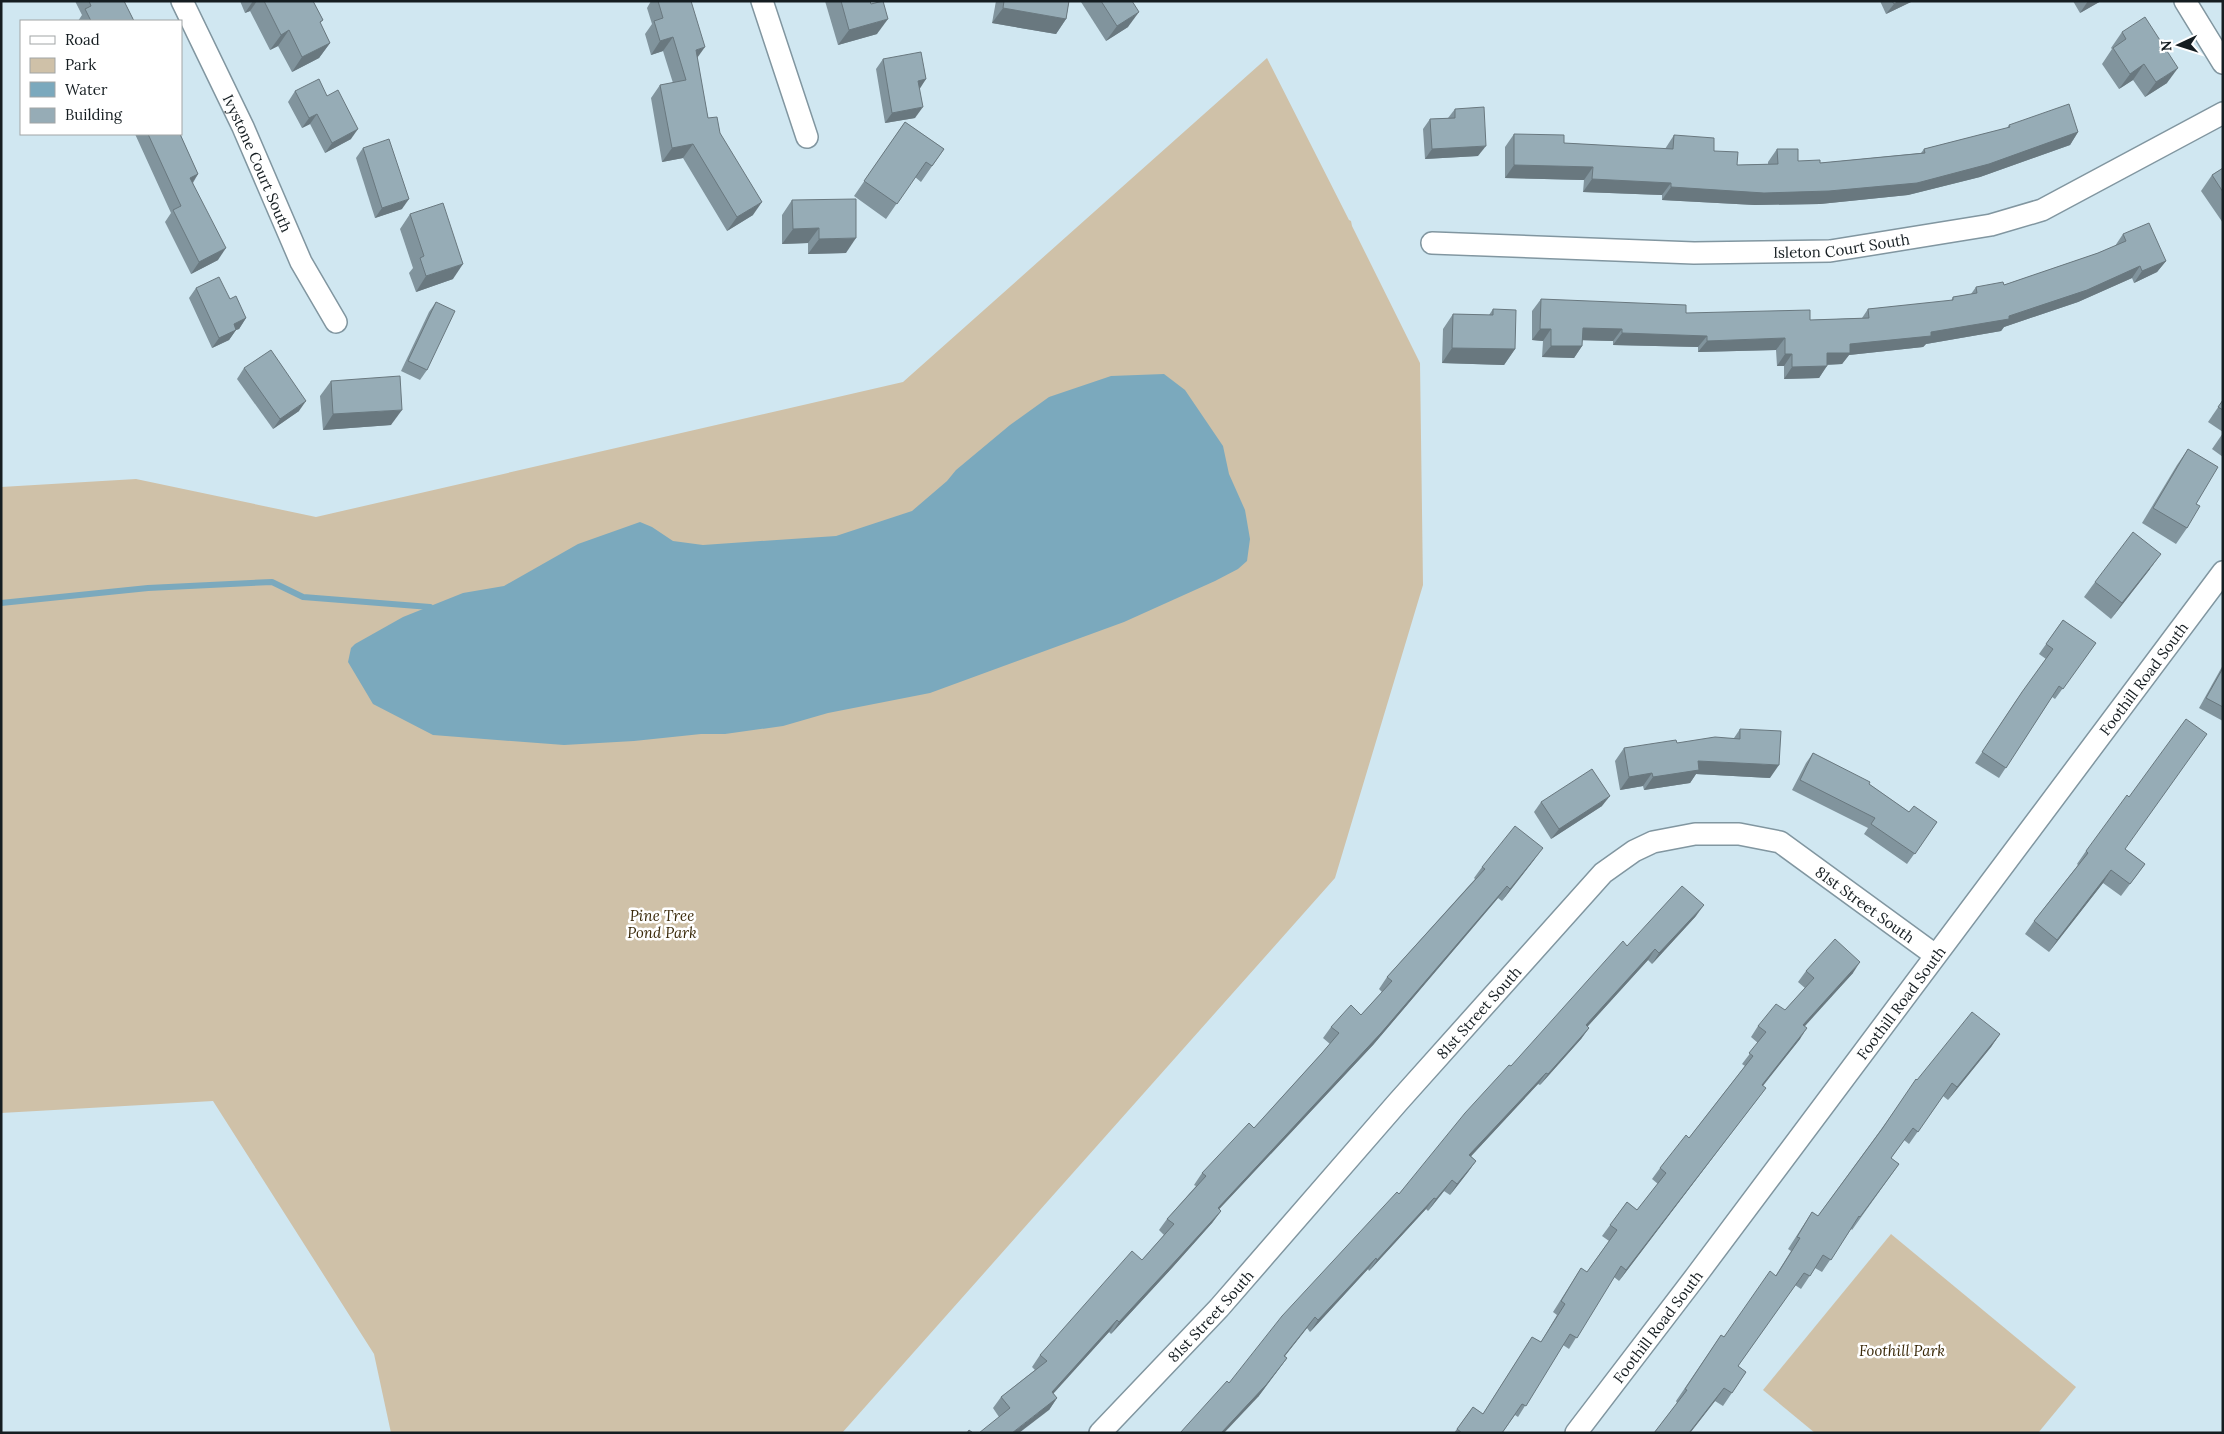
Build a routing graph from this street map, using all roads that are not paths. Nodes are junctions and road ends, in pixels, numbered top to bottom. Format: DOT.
graph roads {
  1 [pos="182,1"];
  2 [pos="762,1"];
  3 [pos="2185,1"];
  4 [pos="2223,63"];
  5 [pos="2223,113"];
  6 [pos="807,138"];
  7 [pos="1432,243"];
  8 [pos="336,322"];
  9 [pos="2223,572"];
  10 [pos="1935,955"];
  11 [pos="1100,1433"];
  12 [pos="1576,1433"];
  1 -- 8 [label="street, Ivystone Court South"];
  2 -- 6 [label="street"];
  3 -- 4 [label="street"];
  5 -- 7 [label="street, Isleton Court South"];
  9 -- 10 [label="street, Foothill Road South"];
  10 -- 11 [label="street, 81st Street South"];
  10 -- 12 [label="street, Foothill Road South"];
}
